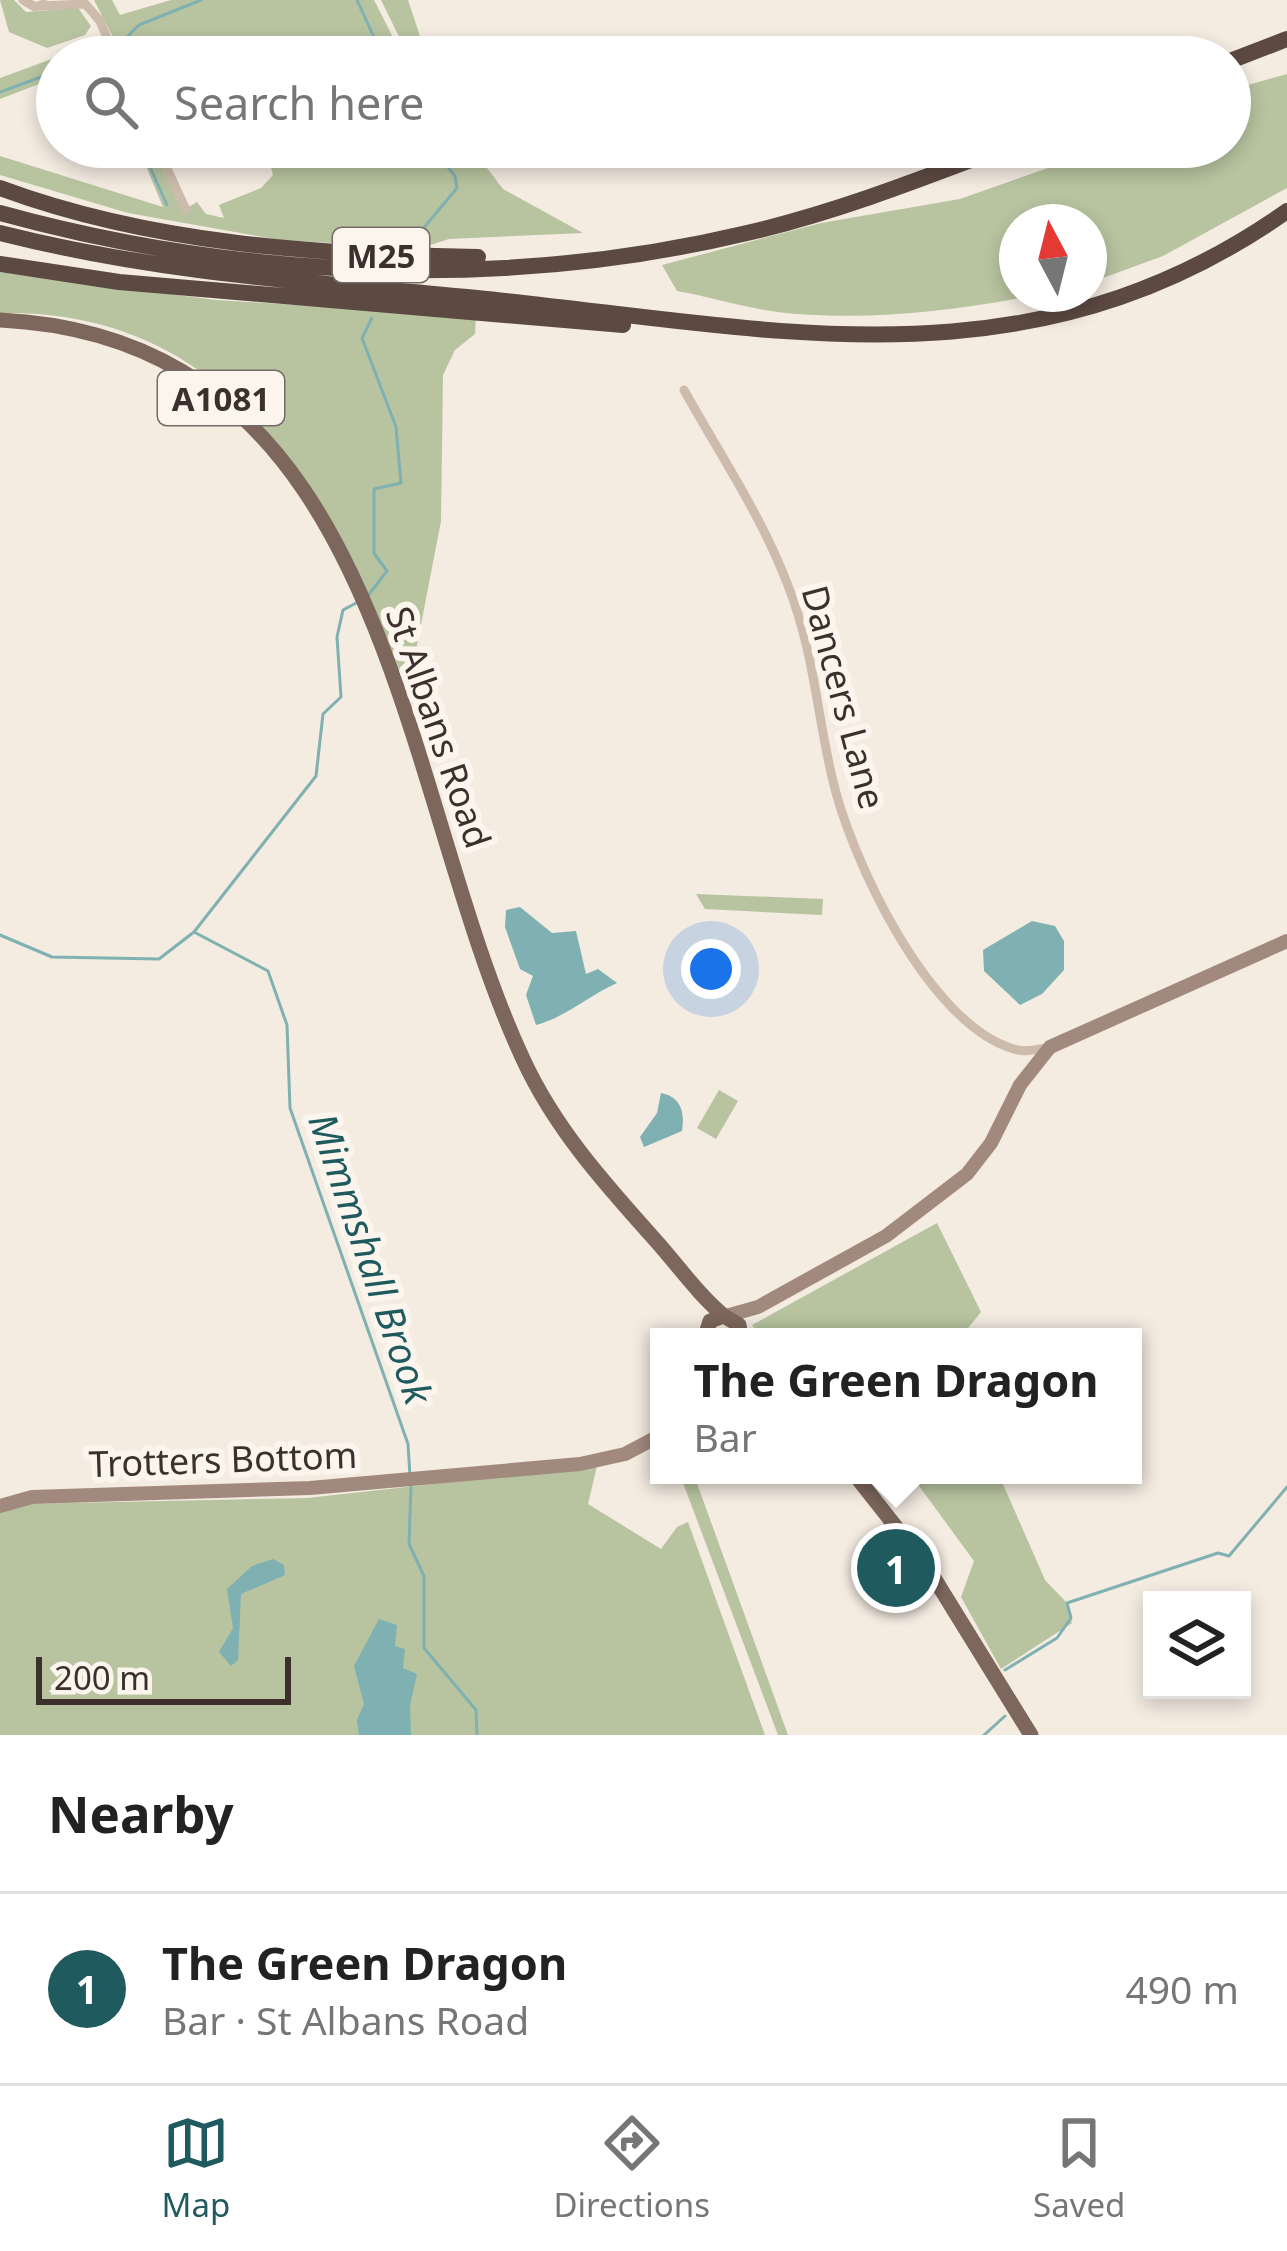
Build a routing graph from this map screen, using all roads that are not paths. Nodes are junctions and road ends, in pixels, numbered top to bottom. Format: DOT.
graph roads {
  1 [pos="23,0"];
  2 [pos="86,2"];
  3 [pos="44,3"];
  4 [pos="105,36"];
  5 [pos="1287,39"];
  6 [pos="1251,53"];
  7 [pos="167,168"];
  8 [pos="942,168"];
  9 [pos="0,188"];
  10 [pos="186,210"];
  11 [pos="1287,211"];
  12 [pos="0,213"];
  13 [pos="767,226"];
  14 [pos="0,233"];
  15 [pos="0,264"];
  16 [pos="0,320"];
  17 [pos="743,329"];
  18 [pos="684,390"];
  19 [pos="1287,941"];
  20 [pos="1050,1047"];
  21 [pos="1017,1051"];
  22 [pos="1031,1069"];
  23 [pos="696,1293"];
  24 [pos="758,1307"];
  25 [pos="725,1316"];
  26 [pos="703,1328"];
  27 [pos="708,1328"];
  28 [pos="736,1328"];
  29 [pos="746,1328"];
  30 [pos="650,1441"];
  31 [pos="862,1484"];
  32 [pos="0,1505"];
  33 [pos="1030,1735"];
  1 -- 3 [label="street"];
  2 -- 3 [label="street"];
  2 -- 4 [label="street"];
  5 -- 6 [label="highway"];
  7 -- 10 [label="street"];
  8 -- 13 [label="highway, M25"];
  9 -- 13 [label="highway, M25"];
  11 -- 17 [label="highway, M25"];
  12 -- 13 [label="highway, M25"];
  14 -- 17 [label="highway, M25"];
  15 -- 17 [label="highway, M25"];
  16 -- 23 [label="main road, St Albans Road / A1081"];
  18 -- 21 [label="street, Dancers Lane"];
  19 -- 20 [label="street"];
  20 -- 21 [label="street"];
  20 -- 22 [label="street"];
  21 -- 22 [label="street, Dancers Lane"];
  22 -- 24 [label="street"];
  23 -- 25 [label="main road, St Albans Road / A1081"];
  23 -- 26 [label="main road, St Albans Road / A1081"];
  24 -- 25 [label="street"];
  24 -- 29 [label="street"];
  25 -- 27 [label="main road"];
  25 -- 28 [label="main road, St Albans Road"];
  30 -- 32 [label="street, Trotters Bottom"];
  31 -- 33 [label="main road"];
}
